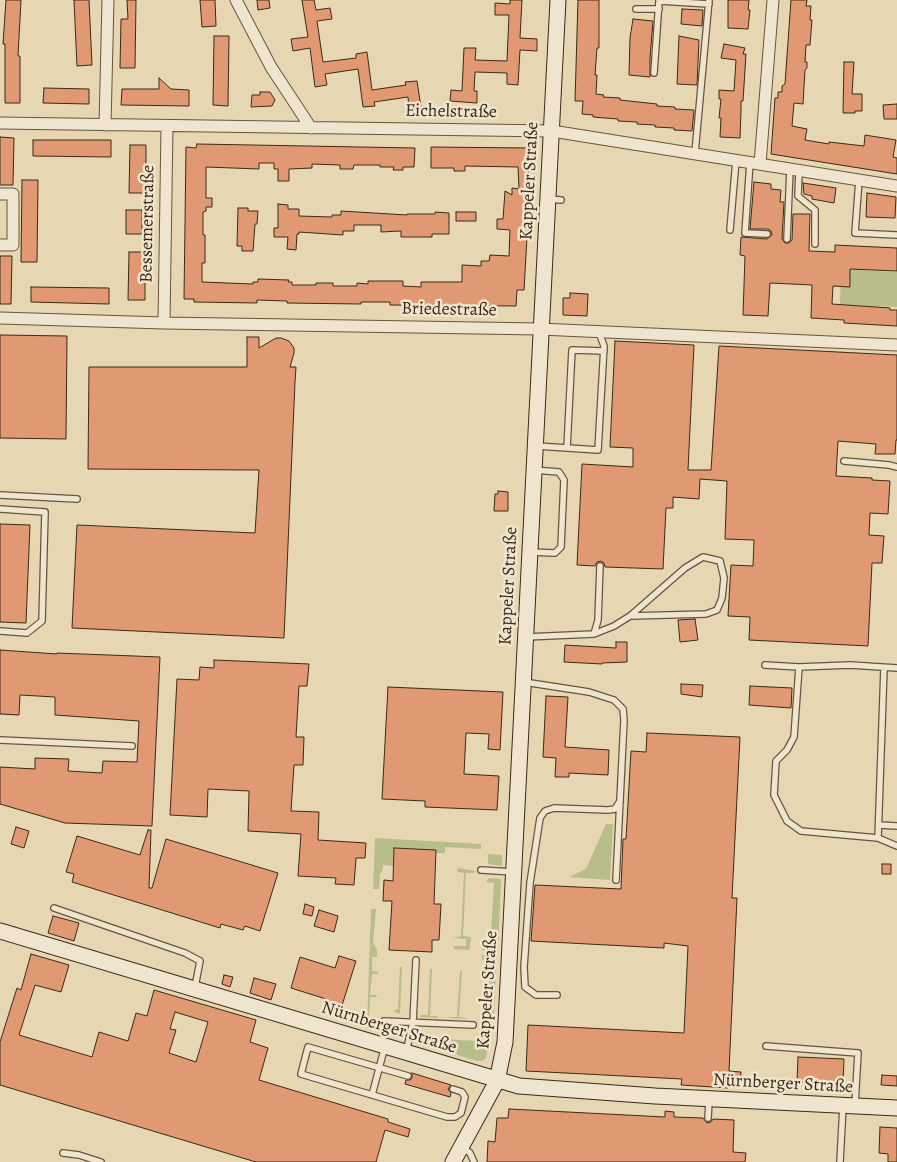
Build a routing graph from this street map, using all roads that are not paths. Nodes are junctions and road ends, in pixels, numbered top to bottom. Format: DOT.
graph roads {
  1 [pos="108,0"];
  2 [pos="236,0"];
  3 [pos="558,0"];
  4 [pos="773,0"];
  5 [pos="709,2"];
  6 [pos="636,9"];
  7 [pos="659,9"];
  8 [pos="654,73"];
  9 [pos="0,123"];
  10 [pos="105,125"];
  11 [pos="167,126"];
  12 [pos="311,128"];
  13 [pos="552,131"];
  14 [pos="695,153"];
  15 [pos="736,160"];
  16 [pos="755,163"];
  17 [pos="794,170"];
  18 [pos="859,180"];
  19 [pos="897,186"];
  20 [pos="0,194"];
  21 [pos="730,230"];
  22 [pos="767,234"];
  23 [pos="897,235"];
  24 [pos="787,240"];
  25 [pos="815,244"];
  26 [pos="0,245"];
  27 [pos="0,318"];
  28 [pos="164,323"];
  29 [pos="540,329"];
  30 [pos="599,332"];
  31 [pos="897,346"];
  32 [pos="604,351"];
  33 [pos="535,446"];
  34 [pos="567,448"];
  35 [pos="844,461"];
  36 [pos="897,467"];
  37 [pos="534,470"];
  38 [pos="0,495"];
  39 [pos="77,499"];
  40 [pos="0,509"];
  41 [pos="530,552"];
  42 [pos="600,566"];
  43 [pos="630,616"];
  44 [pos="0,632"];
  45 [pos="594,634"];
  46 [pos="526,638"];
  47 [pos="765,665"];
  48 [pos="799,666"];
  49 [pos="884,668"];
  50 [pos="897,668"];
  51 [pos="524,682"];
  52 [pos="0,740"];
  53 [pos="132,746"];
  54 [pos="620,801"];
  55 [pos="879,825"];
  56 [pos="897,826"];
  57 [pos="878,838"];
  58 [pos="897,846"];
  59 [pos="480,870"];
  60 [pos="513,872"];
  61 [pos="616,880"];
  62 [pos="54,908"];
  63 [pos="0,931"];
  64 [pos="416,960"];
  65 [pos="195,989"];
  66 [pos="557,996"];
  67 [pos="384,1021"];
  68 [pos="413,1022"];
  69 [pos="473,1025"];
  70 [pos="385,1046"];
  71 [pos="766,1046"];
  72 [pos="406,1052"];
  73 [pos="379,1068"];
  74 [pos="408,1076"];
  75 [pos="497,1080"];
  76 [pos="453,1089"];
  77 [pos="372,1094"];
  78 [pos="709,1098"];
  79 [pos="849,1106"];
  80 [pos="897,1108"];
  81 [pos="708,1118"];
  82 [pos="462,1147"];
  83 [pos="63,1154"];
  84 [pos="101,1162"];
  85 [pos="453,1162"];
  86 [pos="474,1162"];
  87 [pos="840,1162"];
  1 -- 10 [label="street"];
  2 -- 12 [label="street"];
  3 -- 13 [label="street, Kappeler Straße"];
  4 -- 16 [label="street"];
  5 -- 7 [label="lane"];
  5 -- 14 [label="lane"];
  6 -- 7 [label="lane"];
  7 -- 8 [label="lane"];
  9 -- 10 [label="street, Eichelstraße"];
  10 -- 11 [label="street, Eichelstraße"];
  11 -- 12 [label="street, Eichelstraße"];
  11 -- 28 [label="street, Bessemerstraße"];
  12 -- 13 [label="street, Eichelstraße"];
  13 -- 14 [label="street, Eichelstraße"];
  13 -- 29 [label="street, Kappeler Straße"];
  14 -- 15 [label="street, Eichelstraße"];
  15 -- 16 [label="street, Eichelstraße"];
  15 -- 21 [label="lane"];
  16 -- 17 [label="street, Eichelstraße"];
  16 -- 22 [label="lane"];
  17 -- 18 [label="street, Eichelstraße"];
  17 -- 24 [label="lane"];
  17 -- 25 [label="lane"];
  18 -- 19 [label="street, Eichelstraße"];
  18 -- 23 [label="lane"];
  20 -- 26 [label="street"];
  27 -- 28 [label="street, Briedestraße"];
  28 -- 29 [label="street, Briedestraße"];
  29 -- 30 [label="street, Briedestraße"];
  29 -- 33 [label="street, Kappeler Straße"];
  30 -- 31 [label="street, Briedestraße"];
  30 -- 32 [label="lane"];
  32 -- 34 [label="lane"];
  32 -- 34 [label="lane"];
  33 -- 34 [label="lane"];
  33 -- 37 [label="street, Kappeler Straße"];
  35 -- 36 [label="lane"];
  37 -- 41 [label="street, Kappeler Straße"];
  37 -- 41 [label="lane"];
  38 -- 39 [label="lane"];
  40 -- 44 [label="lane"];
  41 -- 46 [label="street, Kappeler Straße"];
  42 -- 45 [label="lane"];
  43 -- 43 [label="lane"];
  43 -- 45 [label="lane"];
  45 -- 46 [label="lane"];
  46 -- 51 [label="street, Kappeler Straße"];
  47 -- 48 [label="lane"];
  48 -- 49 [label="lane"];
  48 -- 57 [label="lane"];
  49 -- 50 [label="lane"];
  49 -- 55 [label="lane"];
  51 -- 54 [label="lane"];
  51 -- 60 [label="street, Kappeler Straße"];
  52 -- 53 [label="lane"];
  54 -- 61 [label="lane"];
  54 -- 66 [label="lane"];
  55 -- 56 [label="lane"];
  55 -- 57 [label="lane"];
  57 -- 58 [label="lane"];
  59 -- 60 [label="lane"];
  60 -- 75 [label="street, Kappeler Straße"];
  62 -- 65 [label="lane"];
  63 -- 65 [label="street, Nürnberger Straße"];
  64 -- 68 [label="lane"];
  65 -- 70 [label="street, Nürnberger Straße"];
  67 -- 68 [label="lane"];
  68 -- 69 [label="lane"];
  68 -- 72 [label="lane"];
  70 -- 72 [label="street, Nürnberger Straße"];
  70 -- 73 [label="lane"];
  71 -- 79 [label="lane"];
  72 -- 75 [label="street, Nürnberger Straße"];
  73 -- 74 [label="lane"];
  73 -- 77 [label="lane"];
  73 -- 77 [label="lane"];
  75 -- 78 [label="street, Nürnberger Straße"];
  75 -- 82 [label="street, Kappeler Straße"];
  76 -- 77 [label="lane"];
  78 -- 79 [label="street, Nürnberger Straße"];
  78 -- 81 [label="lane"];
  79 -- 80 [label="street, Nürnberger Straße"];
  79 -- 87 [label="lane"];
  82 -- 85 [label="street, Kappeler Straße"];
  82 -- 86 [label="lane"];
  83 -- 84 [label="lane"];
}
